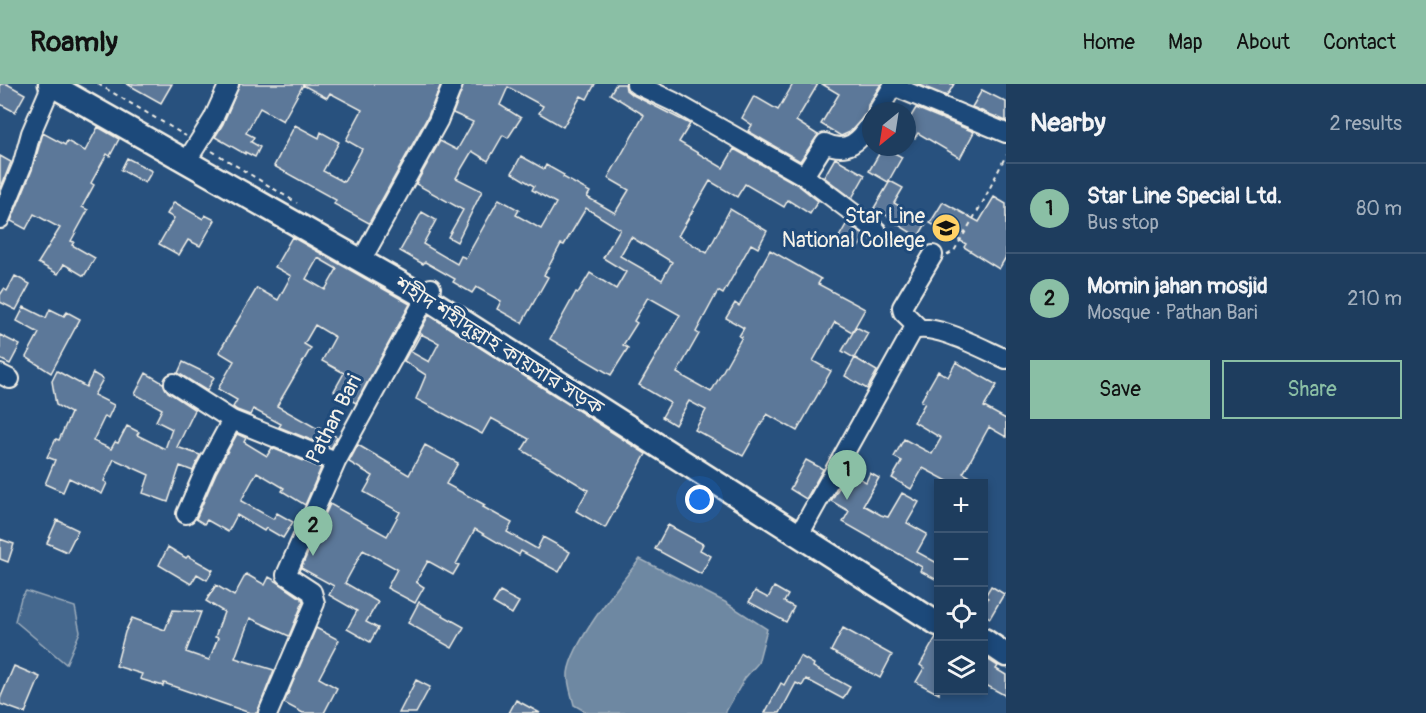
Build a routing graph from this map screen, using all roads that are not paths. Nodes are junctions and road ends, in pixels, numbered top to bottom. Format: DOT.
graph roads {
  1 [pos="51,84"];
  2 [pos="78,84"];
  3 [pos="229,84"];
  4 [pos="453,84"];
  5 [pos="636,84"];
  6 [pos="883,102"];
  7 [pos="1006,133"];
  8 [pos="862,135"];
  9 [pos="193,151"];
  10 [pos="804,176"];
  11 [pos="0,219"];
  12 [pos="877,231"];
  13 [pos="366,252"];
  14 [pos="933,255"];
  15 [pos="428,293"];
  16 [pos="919,328"];
  17 [pos="1006,358"];
  18 [pos="174,383"];
  19 [pos="232,420"];
  20 [pos="336,462"];
  21 [pos="186,514"];
  22 [pos="804,526"];
  23 [pos="934,609"];
  24 [pos="934,621"];
  25 [pos="986,641"];
  26 [pos="1006,654"];
  27 [pos="988,656"];
  28 [pos="1006,667"];
  29 [pos="268,713"];
  1 -- 11 [label="street"];
  1 -- 15 [label="main road, শহীদ শহীদুল্লাহ কায়সার সড়ক"];
  2 -- 9 [label="main road, শহীদ শহীদুল্লাহ কায়সার সড়ক"];
  3 -- 9 [label="street"];
  4 -- 13 [label="street"];
  5 -- 10 [label="street"];
  6 -- 7 [label="street"];
  8 -- 10 [label="street"];
  9 -- 13 [label="main road, শহীদ শহীদুল্লাহ কায়সার সড়ক"];
  10 -- 12 [label="street"];
  13 -- 15 [label="main road, শহীদ শহীদুল্লাহ কায়সার সড়ক"];
  14 -- 16 [label="street"];
  15 -- 20 [label="street, Pathan Bari"];
  15 -- 22 [label="main road, শহীদ শহীদুল্লাহ কায়সার সড়ক"];
  15 -- 24 [label="main road, শহীদ শহীদুল্লাহ কায়সার সড়ক"];
  16 -- 17 [label="street"];
  16 -- 22 [label="street"];
  18 -- 19 [label="street"];
  19 -- 20 [label="street"];
  19 -- 21 [label="street"];
  20 -- 29 [label="street, Pathan Bari"];
  22 -- 23 [label="main road, শহীদ শহীদুল্লাহ কায়সার সড়ক"];
  25 -- 26 [label="main road"];
  27 -- 28 [label="main road"];
}
